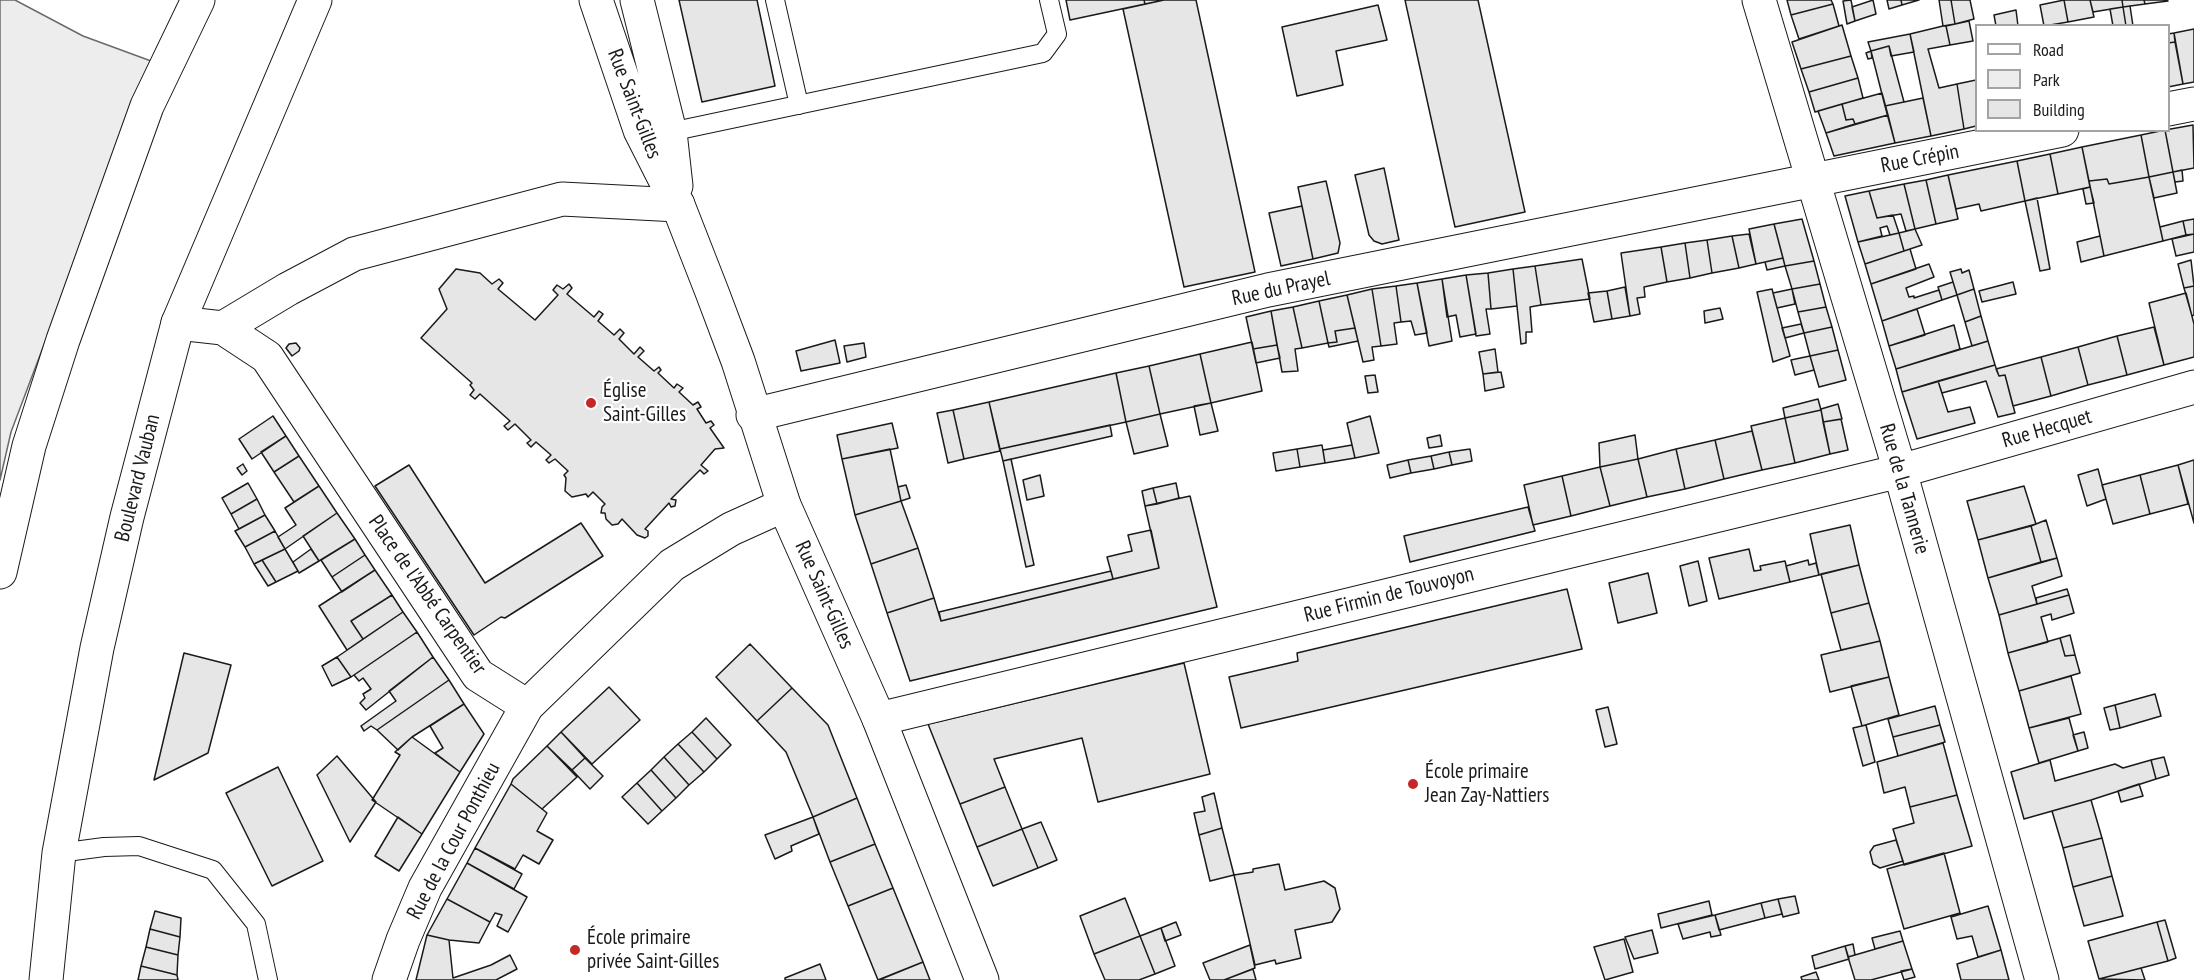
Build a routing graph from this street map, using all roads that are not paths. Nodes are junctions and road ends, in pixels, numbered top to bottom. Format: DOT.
graph roads {
  1 [pos="198,0"];
  2 [pos="315,0"];
  3 [pos="326,0"];
  4 [pos="596,0"];
  5 [pos="637,0"];
  6 [pos="775,0"];
  7 [pos="1049,0"];
  8 [pos="1759,0"];
  9 [pos="294,46"];
  10 [pos="2194,104"];
  11 [pos="799,105"];
  12 [pos="2170,109"];
  13 [pos="670,132"];
  14 [pos="2052,132"];
  15 [pos="1814,181"];
  16 [pos="678,205"];
  17 [pos="178,323"];
  18 [pos="223,328"];
  19 [pos="2194,387"];
  20 [pos="753,415"];
  21 [pos="1900,471"];
  22 [pos="784,505"];
  23 [pos="0,572"];
  24 [pos="527,706"];
  25 [pos="879,719"];
  26 [pos="59,853"];
  27 [pos="46,980"];
  28 [pos="268,980"];
  29 [pos="389,980"];
  30 [pos="982,980"];
  31 [pos="2042,980"];
  1 -- 23 [label="street"];
  2 -- 9 [label="street, Boulevard Vauban"];
  3 -- 9 [label="street"];
  4 -- 16 [label="street, Rue Saint-Gilles"];
  5 -- 13 [label="street, Rue Saint-Gilles"];
  6 -- 11 [label="lane"];
  7 -- 11 [label="lane"];
  8 -- 15 [label="street, Rue de la Tannerie"];
  9 -- 17 [label="street, Boulevard Vauban"];
  10 -- 12 [label="street"];
  11 -- 13 [label="lane"];
  13 -- 16 [label="street, Rue Saint-Gilles"];
  14 -- 15 [label="street, Rue Crépin"];
  15 -- 20 [label="street, Rue du Prayel"];
  15 -- 21 [label="street, Rue de la Tannerie"];
  16 -- 18 [label="street"];
  16 -- 20 [label="street, Rue Saint-Gilles"];
  17 -- 18 [label="street, Place de l'Abbé Carpentier"];
  17 -- 26 [label="street, Boulevard Vauban"];
  18 -- 24 [label="street, Place de l'Abbé Carpentier"];
  19 -- 21 [label="street, Rue Hecquet"];
  20 -- 22 [label="street, Rue Saint-Gilles"];
  21 -- 25 [label="street, Rue Firmin de Touvoyon"];
  21 -- 31 [label="street, Rue de la Tannerie"];
  22 -- 24 [label="street"];
  22 -- 25 [label="street, Rue Saint-Gilles"];
  24 -- 29 [label="street, Rue de la Cour Ponthieu"];
  25 -- 30 [label="street, Rue Saint-Gilles"];
  26 -- 27 [label="street, Boulevard Vauban"];
  26 -- 28 [label="lane"];
}
